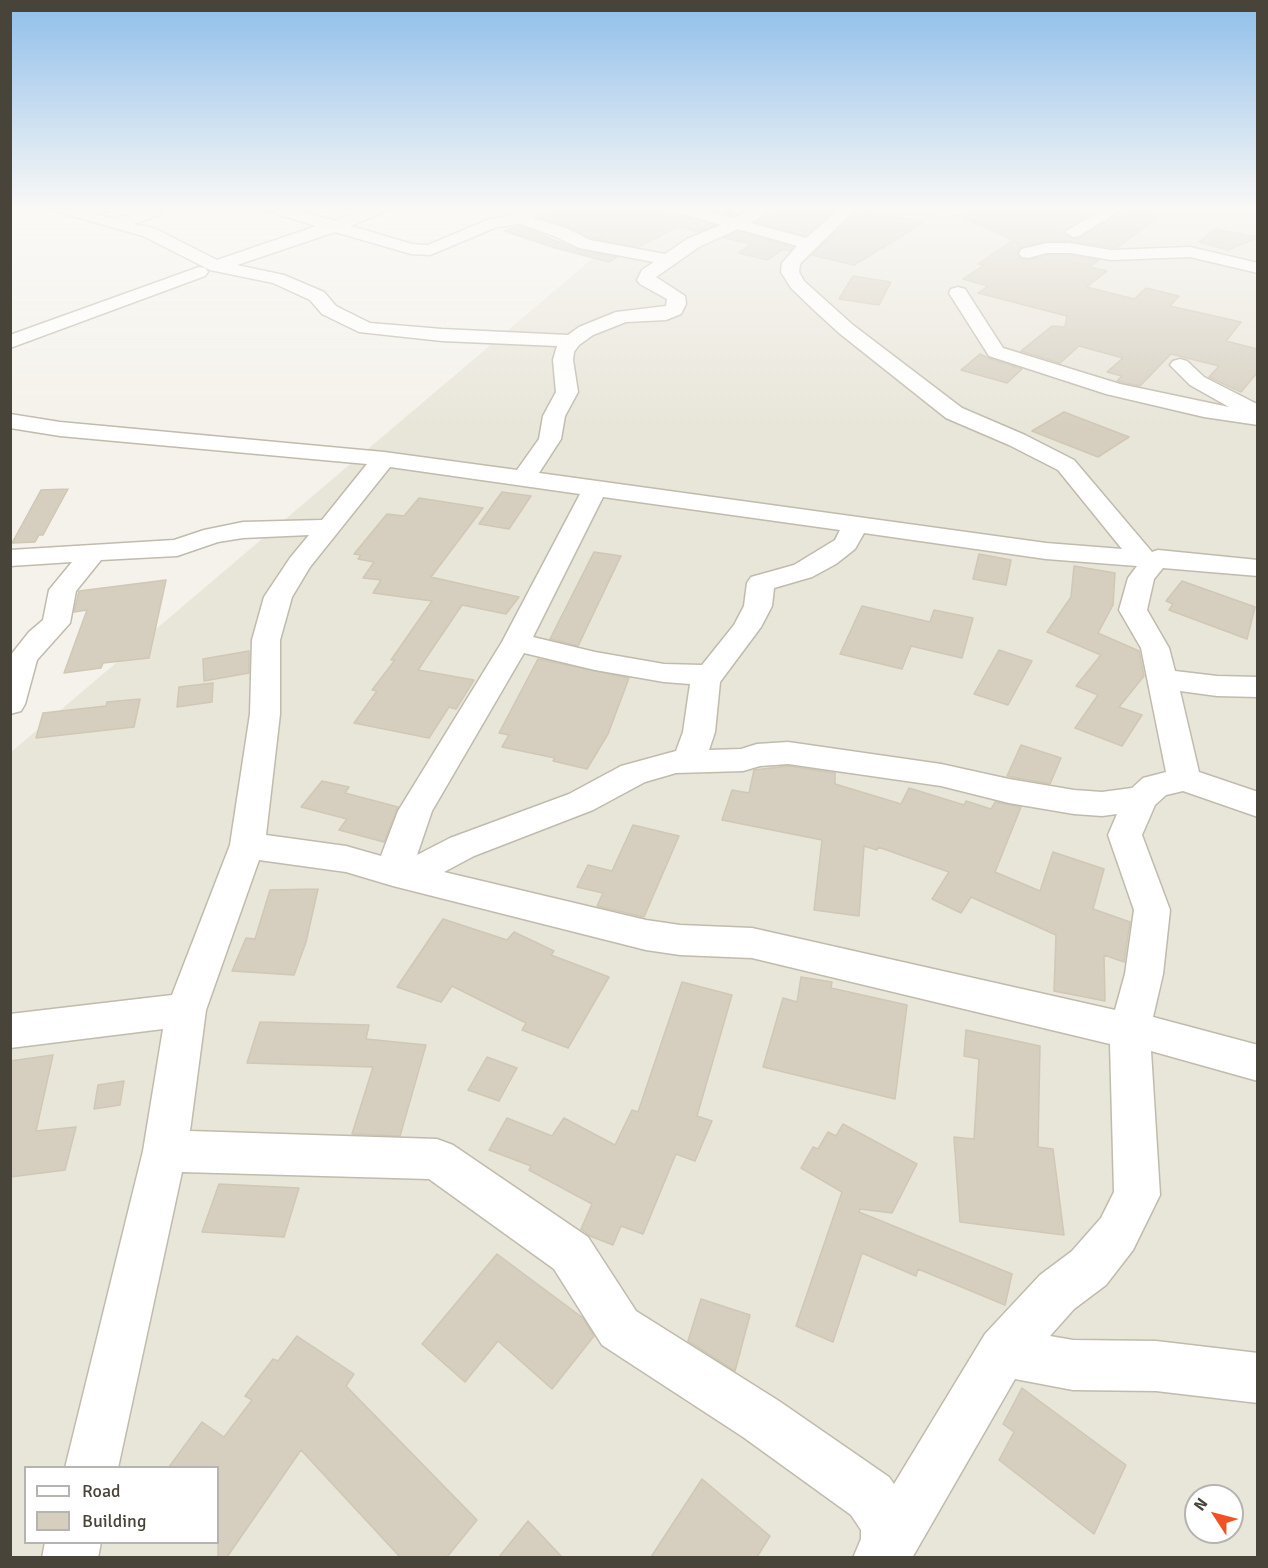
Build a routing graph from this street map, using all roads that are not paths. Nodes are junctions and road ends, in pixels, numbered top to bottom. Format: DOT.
graph roads {
  1 [pos="178,280"];
  2 [pos="281,280"];
  3 [pos="646,280"];
  4 [pos="795,280"];
  5 [pos="958,293"];
  6 [pos="515,317"];
  7 [pos="536,340"];
  8 [pos="572,341"];
  9 [pos="10,342"];
  10 [pos="1180,365"];
  11 [pos="566,375"];
  12 [pos="1257,416"];
  13 [pos="10,421"];
  14 [pos="384,459"];
  15 [pos="524,478"];
  16 [pos="595,488"];
  17 [pos="855,525"];
  18 [pos="329,527"];
  19 [pos="213,535"];
  20 [pos="10,546"];
  21 [pos="93,553"];
  22 [pos="10,558"];
  23 [pos="1151,559"];
  24 [pos="1257,568"];
  25 [pos="516,642"];
  26 [pos="711,673"];
  27 [pos="1162,679"];
  28 [pos="1257,687"];
  29 [pos="10,704"];
  30 [pos="689,760"];
  31 [pos="1184,779"];
  32 [pos="1141,799"];
  33 [pos="1257,805"];
  34 [pos="248,845"];
  35 [pos="404,875"];
  36 [pos="186,1010"];
  37 [pos="1130,1028"];
  38 [pos="10,1031"];
  39 [pos="1257,1064"];
  40 [pos="165,1151"];
  41 [pos="1003,1352"];
  42 [pos="1257,1378"];
  43 [pos="91,1466"];
  44 [pos="885,1551"];
  1 -- 9 [label="street"];
  2 -- 7 [label="street"];
  3 -- 8 [label="street"];
  4 -- 23 [label="street"];
  5 -- 12 [label="street"];
  6 -- 7 [label="street"];
  7 -- 8 [label="street"];
  7 -- 11 [label="street"];
  8 -- 11 [label="street"];
  10 -- 12 [label="street"];
  11 -- 15 [label="street"];
  13 -- 14 [label="street"];
  14 -- 15 [label="street"];
  14 -- 18 [label="street"];
  15 -- 16 [label="street"];
  16 -- 17 [label="street"];
  16 -- 25 [label="street"];
  17 -- 23 [label="street"];
  17 -- 26 [label="street"];
  18 -- 19 [label="street"];
  18 -- 34 [label="street"];
  19 -- 20 [label="street"];
  19 -- 21 [label="street"];
  21 -- 22 [label="street"];
  21 -- 29 [label="street"];
  23 -- 24 [label="street"];
  23 -- 27 [label="street"];
  25 -- 26 [label="street"];
  25 -- 35 [label="street"];
  26 -- 30 [label="street"];
  27 -- 28 [label="street"];
  27 -- 31 [label="street"];
  30 -- 32 [label="street"];
  30 -- 35 [label="street"];
  31 -- 32 [label="street"];
  31 -- 33 [label="street"];
  32 -- 37 [label="street"];
  34 -- 35 [label="street"];
  34 -- 36 [label="street"];
  35 -- 37 [label="street"];
  36 -- 38 [label="street"];
  36 -- 40 [label="street"];
  37 -- 39 [label="street"];
  37 -- 41 [label="street"];
  40 -- 43 [label="street"];
  40 -- 44 [label="street"];
  41 -- 42 [label="street"];
  41 -- 44 [label="street"];
}
